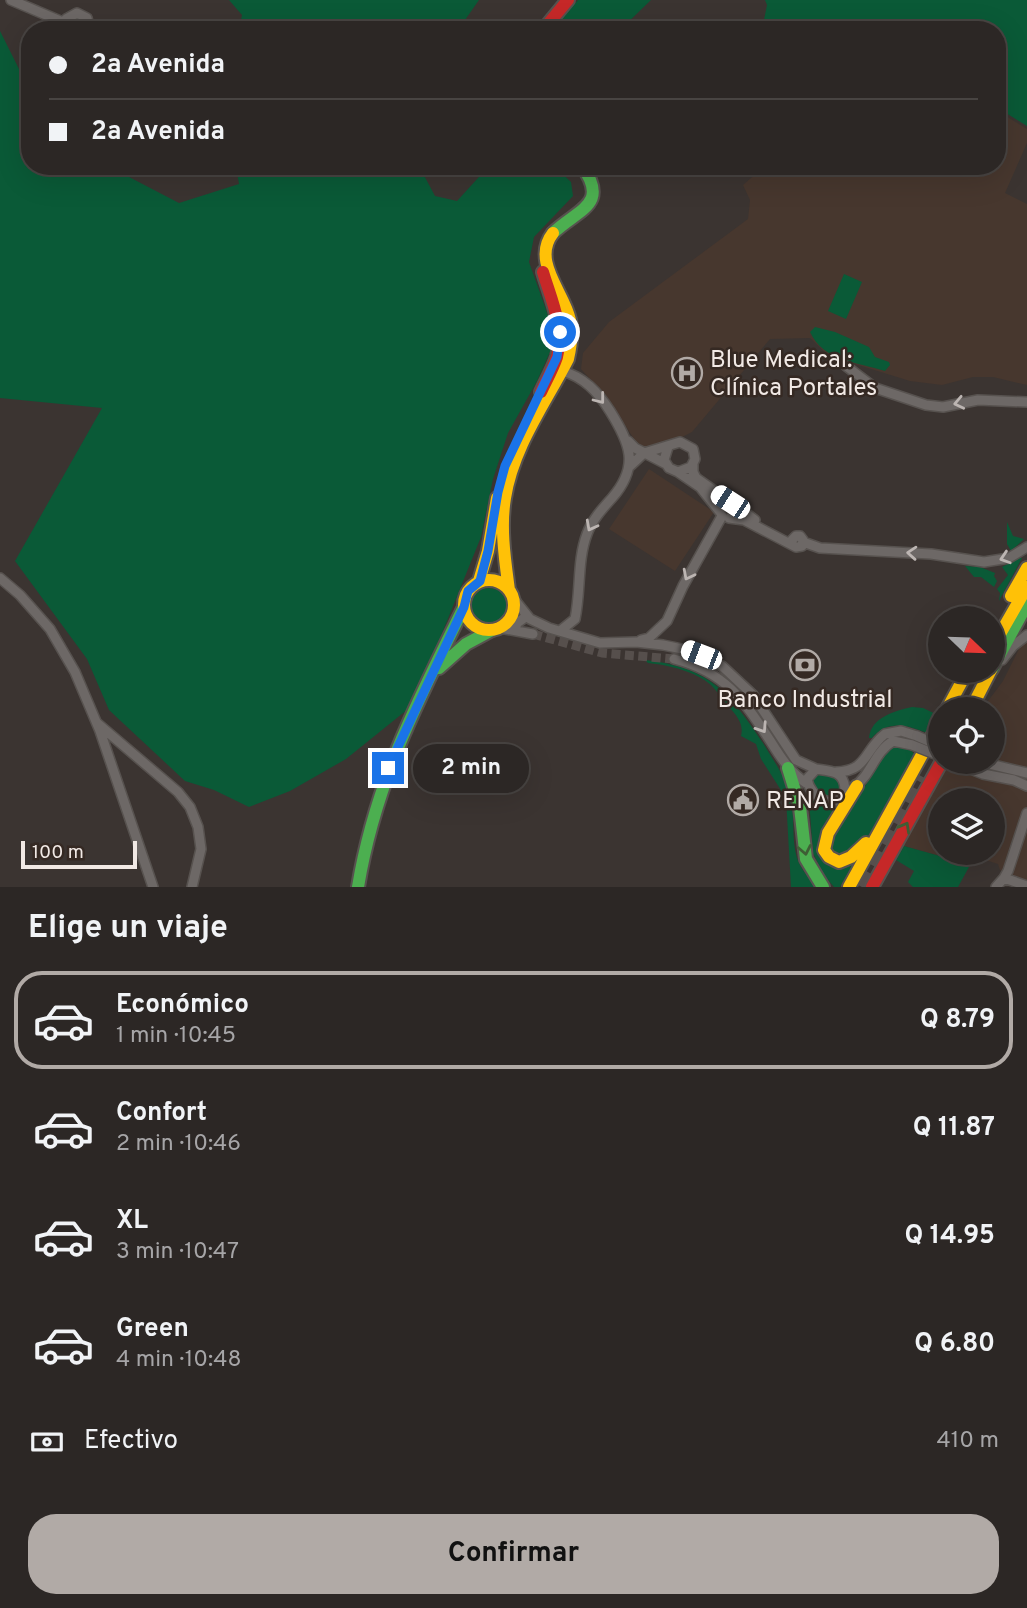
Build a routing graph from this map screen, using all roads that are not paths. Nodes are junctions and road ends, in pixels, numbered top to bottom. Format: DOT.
graph roads {
  1 [pos="11,0"];
  2 [pos="556,0"];
  3 [pos="568,0"];
  4 [pos="55,21"];
  5 [pos="67,21"];
  6 [pos="89,21"];
  7 [pos="540,21"];
  8 [pos="550,21"];
  9 [pos="577,175"];
  10 [pos="588,175"];
  11 [pos="846,366"];
  12 [pos="562,371"];
  13 [pos="1027,402"];
  14 [pos="626,439"];
  15 [pos="668,447"];
  16 [pos="644,453"];
  17 [pos="693,463"];
  18 [pos="666,464"];
  19 [pos="628,469"];
  20 [pos="678,472"];
  21 [pos="732,503"];
  22 [pos="724,515"];
  23 [pos="793,541"];
  24 [pos="1027,547"];
  25 [pos="1027,568"];
  26 [pos="0,578"];
  27 [pos="480,581"];
  28 [pos="1027,587"];
  29 [pos="512,594"];
  30 [pos="1005,606"];
  31 [pos="464,607"];
  32 [pos="1025,613"];
  33 [pos="527,616"];
  34 [pos="1005,625"];
  35 [pos="496,629"];
  36 [pos="515,630"];
  37 [pos="560,631"];
  38 [pos="533,634"];
  39 [pos="1027,635"];
  40 [pos="636,642"];
  41 [pos="1005,645"];
  42 [pos="1005,654"];
  43 [pos="674,659"];
  44 [pos="429,680"];
  45 [pos="979,683"];
  46 [pos="968,697"];
  47 [pos="97,723"];
  48 [pos="914,740"];
  49 [pos="928,742"];
  50 [pos="928,743"];
  51 [pos="928,749"];
  52 [pos="928,763"];
  53 [pos="788,768"];
  54 [pos="1005,768"];
  55 [pos="816,769"];
  56 [pos="836,772"];
  57 [pos="1027,773"];
  58 [pos="935,774"];
  59 [pos="990,774"];
  60 [pos="920,776"];
  61 [pos="806,783"];
  62 [pos="858,786"];
  63 [pos="1027,786"];
  64 [pos="843,799"];
  65 [pos="800,807"];
  66 [pos="1027,813"];
  67 [pos="885,820"];
  68 [pos="1004,878"];
  69 [pos="1027,886"];
  70 [pos="153,887"];
  71 [pos="192,887"];
  72 [pos="358,887"];
  73 [pos="823,887"];
  74 [pos="849,887"];
  75 [pos="872,887"];
  76 [pos="996,887"];
  1 -- 4 [label="street"];
  2 -- 7 [label="main road"];
  3 -- 8 [label="main road"];
  5 -- 6 [label="street"];
  9 -- 27 [label="main road"];
  10 -- 12 [label="main road"];
  13 -- 11 [label="street, one-way"];
  12 -- 14 [label="street, one-way"];
  12 -- 29 [label="main road"];
  14 -- 16 [label="street"];
  14 -- 19 [label="street"];
  15 -- 16 [label="street"];
  15 -- 17 [label="street"];
  15 -- 18 [label="street"];
  16 -- 18 [label="street"];
  16 -- 19 [label="street"];
  17 -- 20 [label="street"];
  17 -- 21 [label="street"];
  18 -- 20 [label="street"];
  19 -- 37 [label="street, one-way"];
  20 -- 22 [label="street"];
  21 -- 22 [label="street"];
  21 -- 22 [label="street"];
  21 -- 23 [label="street"];
  22 -- 23 [label="street"];
  22 -- 40 [label="street, one-way"];
  24 -- 23 [label="street, one-way"];
  25 -- 30 [label="main road"];
  26 -- 47 [label="street"];
  27 -- 29 [label="main road"];
  27 -- 31 [label="main road"];
  28 -- 34 [label="main road"];
  29 -- 33 [label="street"];
  29 -- 35 [label="main road"];
  31 -- 35 [label="main road"];
  31 -- 44 [label="main road"];
  32 -- 41 [label="main road"];
  33 -- 36 [label="street"];
  33 -- 37 [label="street"];
  35 -- 36 [label="street"];
  35 -- 44 [label="main road"];
  36 -- 38 [label="street"];
  37 -- 40 [label="street"];
  39 -- 42 [label="street"];
  40 -- 55 [label="street"];
  43 -- 53 [label="street, one-way"];
  44 -- 72 [label="main road"];
  45 -- 46 [label="main road"];
  47 -- 70 [label="street"];
  47 -- 71 [label="street"];
  48 -- 49 [label="street, bridge"];
  48 -- 51 [label="street, bridge"];
  48 -- 56 [label="street"];
  48 -- 62 [label="street"];
  50 -- 67 [label="main road"];
  52 -- 60 [label="main road"];
  53 -- 61 [label="street"];
  53 -- 65 [label="main road"];
  54 -- 57 [label="street"];
  55 -- 56 [label="street"];
  55 -- 61 [label="street"];
  56 -- 64 [label="street"];
  75 -- 58 [label="main road, one-way"];
  59 -- 63 [label="street"];
  61 -- 64 [label="street"];
  61 -- 65 [label="main road"];
  62 -- 64 [label="main road"];
  64 -- 67 [label="main road"];
  65 -- 73 [label="main road, one-way"];
  66 -- 68 [label="street"];
  67 -- 74 [label="main road"];
  68 -- 69 [label="street"];
  68 -- 76 [label="street"];
}
